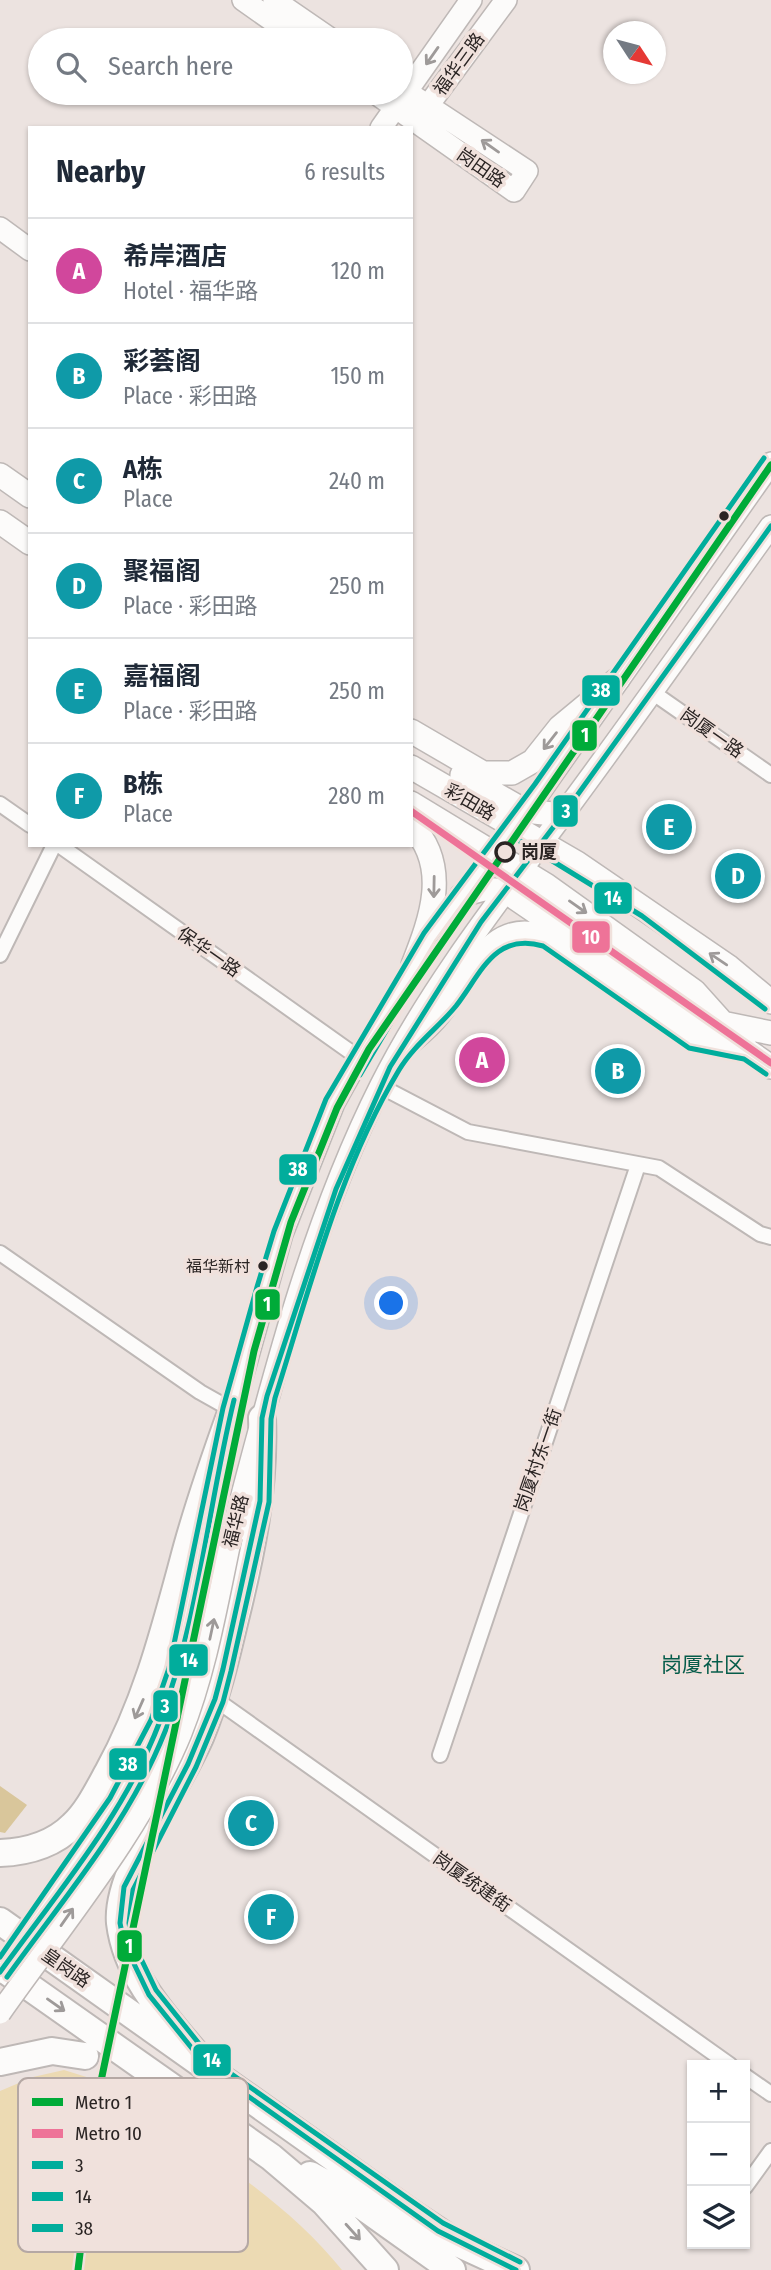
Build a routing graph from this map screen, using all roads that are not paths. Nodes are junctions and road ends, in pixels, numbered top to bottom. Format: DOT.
graph roads {
  1 [pos="243,0"];
  2 [pos="274,0"];
  3 [pos="471,0"];
  4 [pos="506,0"];
  5 [pos="283,28"];
  6 [pos="315,28"];
  7 [pos="413,80"];
  8 [pos="413,100"];
  9 [pos="396,105"];
  10 [pos="405,105"];
  11 [pos="429,105"];
  12 [pos="414,125"];
  13 [pos="383,126"];
  14 [pos="0,213"];
  15 [pos="0,228"];
  16 [pos="28,233"];
  17 [pos="28,249"];
  18 [pos="771,463"];
  19 [pos="0,522"];
  20 [pos="771,526"];
  21 [pos="28,542"];
  22 [pos="618,679"];
  23 [pos="652,692"];
  24 [pos="413,732"];
  25 [pos="413,745"];
  26 [pos="413,768"];
  27 [pos="771,775"];
  28 [pos="0,804"];
  29 [pos="413,804"];
  30 [pos="562,816"];
  31 [pos="519,819"];
  32 [pos="28,824"];
  33 [pos="413,827"];
  34 [pos="541,843"];
  35 [pos="55,847"];
  36 [pos="59,847"];
  37 [pos="495,853"];
  38 [pos="522,869"];
  39 [pos="505,891"];
  40 [pos="462,895"];
  41 [pos="0,955"];
  42 [pos="413,965"];
  43 [pos="771,1002"];
  44 [pos="726,1024"];
  45 [pos="771,1033"];
  46 [pos="402,1049"];
  47 [pos="748,1051"];
  48 [pos="359,1058"];
  49 [pos="771,1067"];
  50 [pos="380,1086"];
  51 [pos="638,1165"];
  52 [pos="771,1237"];
  53 [pos="0,1253"];
  54 [pos="232,1410"];
  55 [pos="262,1418"];
  56 [pos="215,1699"];
  57 [pos="440,1755"];
  58 [pos="85,1810"];
  59 [pos="142,1848"];
  60 [pos="0,1853"];
  61 [pos="0,1921"];
  62 [pos="0,1966"];
  63 [pos="0,1972"];
  64 [pos="0,2013"];
  65 [pos="85,2056"];
  66 [pos="723,2060"];
  67 [pos="0,2062"];
  68 [pos="207,2067"];
  69 [pos="161,2078"];
  70 [pos="222,2078"];
  71 [pos="750,2079"];
  72 [pos="771,2094"];
  73 [pos="248,2096"];
  74 [pos="248,2140"];
  75 [pos="771,2151"];
  76 [pos="271,2157"];
  77 [pos="746,2186"];
  78 [pos="385,2270"];
  79 [pos="452,2270"];
  80 [pos="516,2270"];
  1 -- 5 [label="main road"];
  2 -- 6 [label="main road"];
  3 -- 7 [label="main road, 福华三路, one-way"];
  4 -- 11 [label="main road, 福华三路"];
  8 -- 11 [label="main road, 岗田路"];
  9 -- 13 [label="main road, 福华三路"];
  10 -- 12 [label="main road, 岗田路"];
  11 -- 12 [label="main road, 福华三路"];
  12 -- 11 [label="main road, 岗田路, one-way"];
  14 -- 16 [label="main road"];
  15 -- 17 [label="main road"];
  18 -- 22 [label="main road, 福华路"];
  19 -- 21 [label="main road"];
  20 -- 23 [label="main road, 福华路"];
  22 -- 24 [label="main road, one-way"];
  22 -- 31 [label="main road, 福华路"];
  23 -- 27 [label="street, 岗厦一路"];
  23 -- 30 [label="main road, 福华路"];
  25 -- 31 [label="main road"];
  26 -- 31 [label="main road, 彩田路"];
  28 -- 32 [label="street"];
  29 -- 37 [label="main road, 彩田路"];
  30 -- 31 [label="main road"];
  30 -- 34 [label="main road, 福华路"];
  31 -- 34 [label="main road, 彩田路"];
  31 -- 37 [label="main road, 福华路"];
  33 -- 42 [label="main road, one-way"];
  34 -- 38 [label="main road, 福华路"];
  43 -- 34 [label="main road, 彩田路, one-way"];
  35 -- 41 [label="street"];
  36 -- 48 [label="street, 保华一路"];
  37 -- 38 [label="main road, 彩田路"];
  37 -- 40 [label="main road, 福华路"];
  38 -- 39 [label="main road, 福华路"];
  38 -- 44 [label="main road, 彩田路, one-way"];
  39 -- 40 [label="main road"];
  39 -- 44 [label="main road"];
  39 -- 46 [label="main road, 福华路"];
  40 -- 42 [label="main road, 福华路"];
  42 -- 48 [label="main road, 福华路"];
  44 -- 45 [label="main road"];
  44 -- 47 [label="main road, 彩田路"];
  46 -- 47 [label="main road, 彩田路"];
  46 -- 50 [label="main road, 福华路"];
  47 -- 49 [label="main road, 彩田路"];
  48 -- 54 [label="main road, 福华路"];
  50 -- 51 [label="street"];
  50 -- 55 [label="main road, 福华路"];
  51 -- 52 [label="street"];
  51 -- 57 [label="street, 岗厦村东一街"];
  53 -- 54 [label="street"];
  54 -- 58 [label="highway, one-way"];
  54 -- 63 [label="main road, 福华路, bridge"];
  55 -- 56 [label="highway"];
  64 -- 55 [label="main road, 福华路, one-way, bridge"];
  56 -- 59 [label="highway"];
  56 -- 66 [label="street, 岗厦统建街"];
  58 -- 59 [label="highway"];
  58 -- 60 [label="highway"];
  59 -- 68 [label="highway"];
  61 -- 68 [label="highway, 皇岗路"];
  62 -- 69 [label="highway, 皇岗路, one-way"];
  65 -- 67 [label="highway"];
  68 -- 70 [label="highway, 皇岗路"];
  71 -- 72 [label="street"];
  73 -- 80 [label="highway, 皇岗路"];
  74 -- 76 [label="highway, 皇岗路"];
  75 -- 77 [label="street"];
  76 -- 78 [label="highway, 皇岗路, one-way"];
  76 -- 79 [label="highway"];
}
